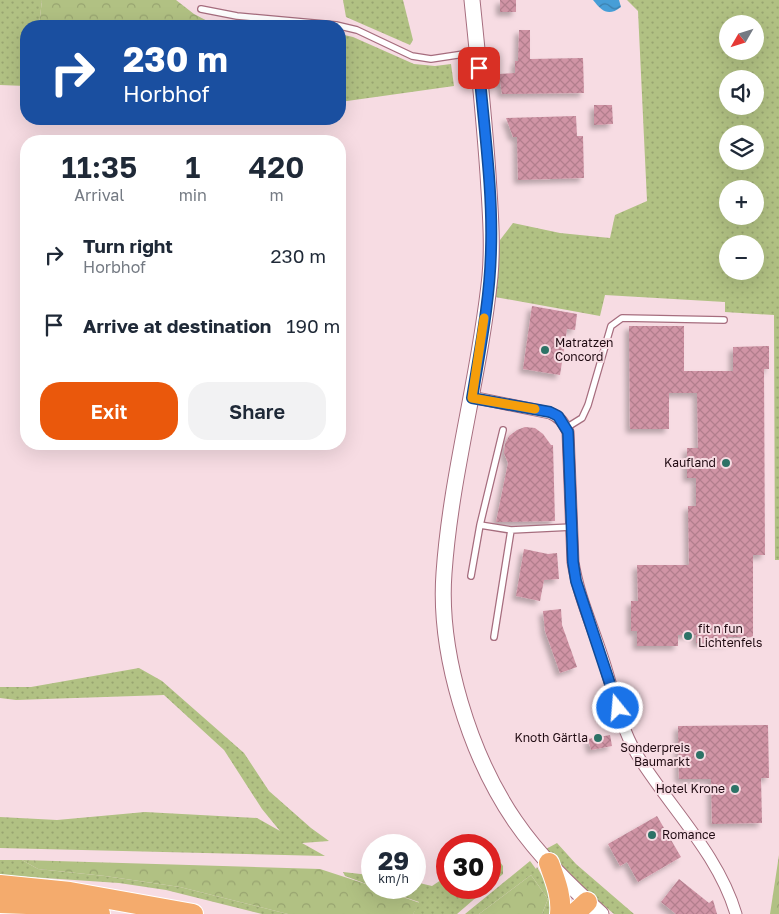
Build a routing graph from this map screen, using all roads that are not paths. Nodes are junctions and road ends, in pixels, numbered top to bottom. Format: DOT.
graph roads {
  1 [pos="472,0"];
  2 [pos="201,9"];
  3 [pos="281,20"];
  4 [pos="346,27"];
  5 [pos="477,52"];
  6 [pos="724,320"];
  7 [pos="472,398"];
  8 [pos="566,428"];
  9 [pos="503,430"];
  10 [pos="480,524"];
  11 [pos="572,526"];
  12 [pos="511,530"];
  13 [pos="471,576"];
  14 [pos="494,637"];
  15 [pos="549,863"];
  16 [pos="0,885"];
  17 [pos="0,903"];
  18 [pos="587,910"];
  19 [pos="100,914"];
  20 [pos="192,914"];
  21 [pos="560,914"];
  22 [pos="736,914"];
  1 -- 5 [label="main road"];
  2 -- 3 [label="lane"];
  4 -- 5 [label="lane"];
  5 -- 7 [label="main road"];
  6 -- 8 [label="lane"];
  7 -- 8 [label="street"];
  7 -- 15 [label="main road"];
  8 -- 11 [label="street"];
  9 -- 10 [label="lane"];
  10 -- 12 [label="lane"];
  10 -- 13 [label="lane"];
  11 -- 12 [label="lane"];
  11 -- 22 [label="street"];
  12 -- 14 [label="lane"];
  15 -- 18 [label="main road"];
  15 -- 21 [label="highway"];
  16 -- 20 [label="highway"];
  17 -- 19 [label="highway"];
}
